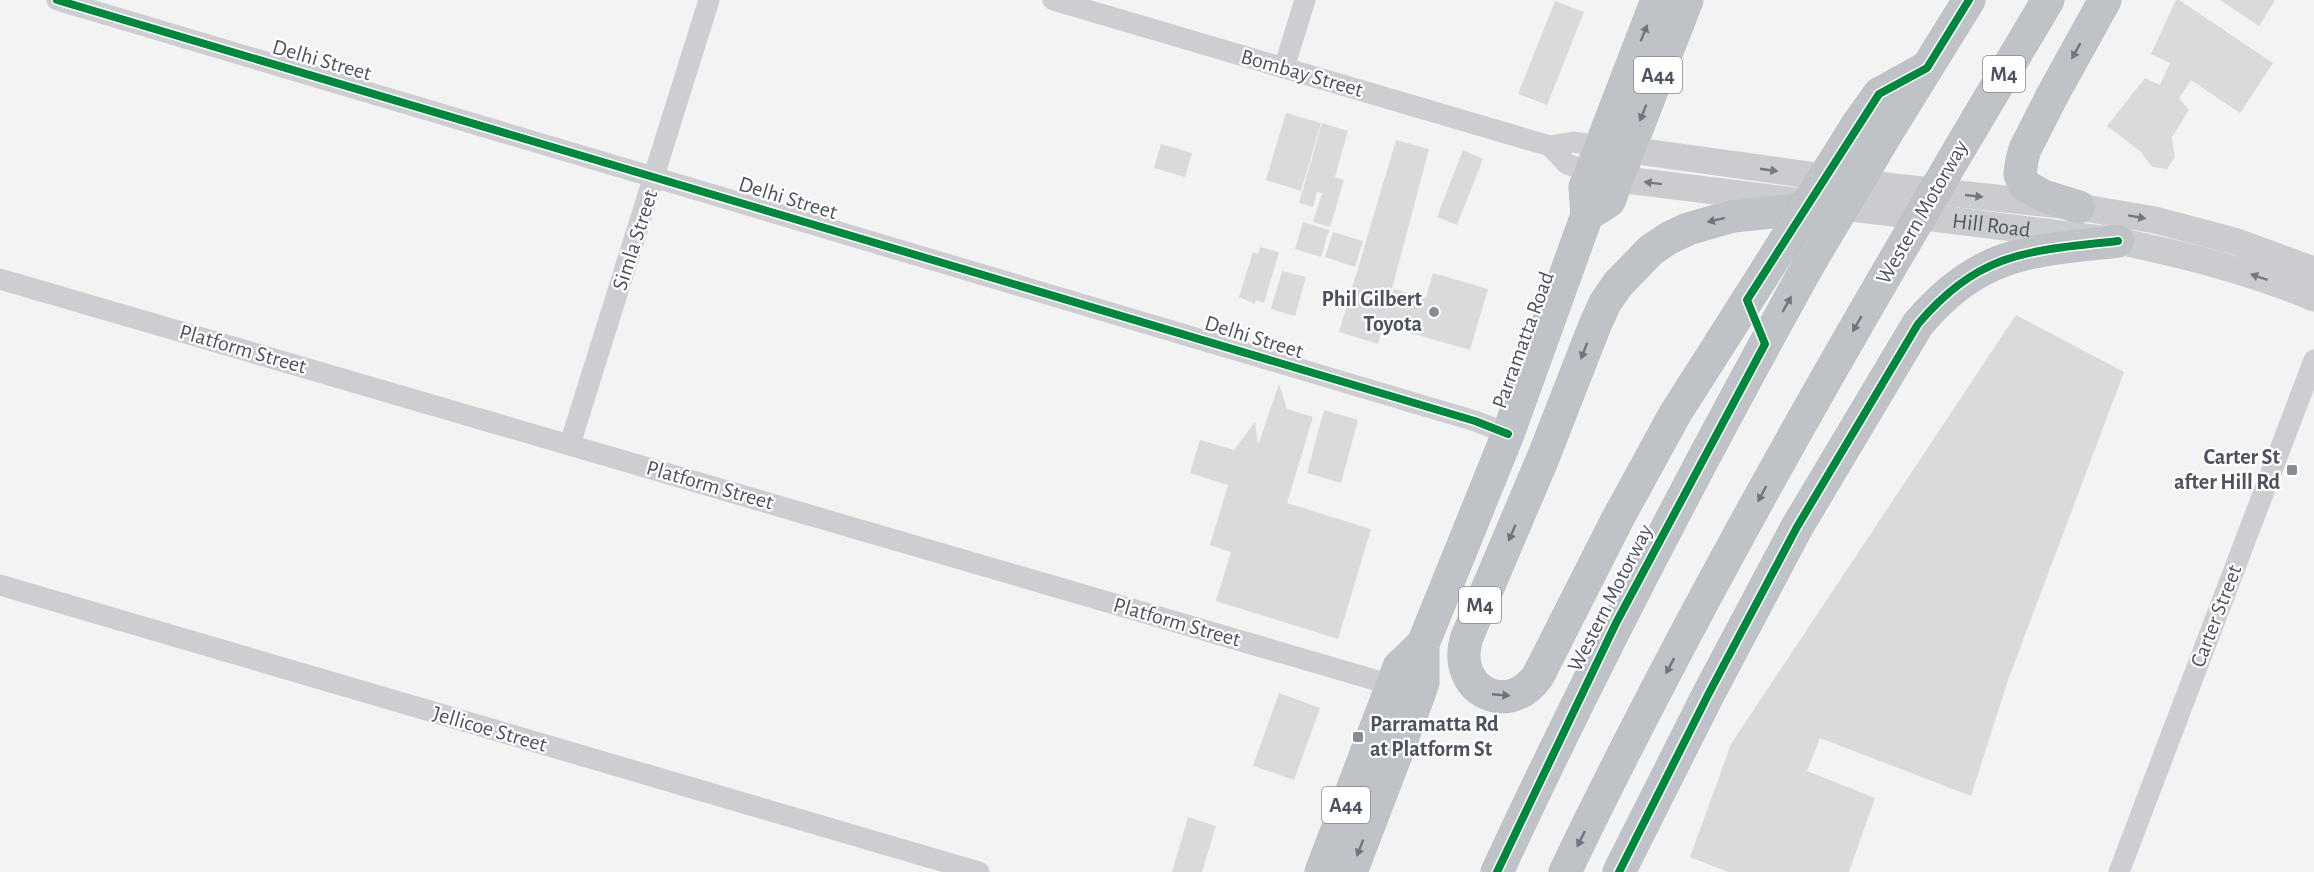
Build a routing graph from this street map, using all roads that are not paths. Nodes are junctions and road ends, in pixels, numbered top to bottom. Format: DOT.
graph roads {
  1 [pos="57,0"];
  2 [pos="709,0"];
  3 [pos="1053,0"];
  4 [pos="1305,0"];
  5 [pos="1657,0"];
  6 [pos="1687,0"];
  7 [pos="1969,0"];
  8 [pos="2048,0"];
  9 [pos="2105,0"];
  10 [pos="1284,68"];
  11 [pos="1927,68"];
  12 [pos="1609,162"];
  13 [pos="655,177"];
  14 [pos="1836,205"];
  15 [pos="2079,207"];
  16 [pos="2118,241"];
  17 [pos="2314,270"];
  18 [pos="0,279"];
  19 [pos="2314,298"];
  20 [pos="2314,360"];
  21 [pos="1508,434"];
  22 [pos="570,444"];
  23 [pos="0,585"];
  24 [pos="1405,692"];
  25 [pos="979,872"];
  26 [pos="1321,872"];
  27 [pos="1351,872"];
  28 [pos="1497,872"];
  29 [pos="1565,872"];
  30 [pos="1619,872"];
  31 [pos="2119,872"];
  1 -- 13 [label="street, Delhi Street"];
  2 -- 13 [label="street, Simla Street"];
  3 -- 10 [label="street, Bombay Street"];
  4 -- 10 [label="street"];
  12 -- 5 [label="highway, Parramatta Road / A44, one-way"];
  6 -- 12 [label="highway, Parramatta Road / A44, one-way"];
  7 -- 11 [label="highway, Western Motorway / M4"];
  8 -- 29 [label="highway, Western Motorway / M4, one-way, bridge"];
  9 -- 15 [label="highway, one-way"];
  10 -- 12 [label="street, Bombay Street"];
  14 -- 11 [label="highway, M4, one-way, bridge"];
  28 -- 11 [label="highway, Western Motorway / M4, one-way, bridge"];
  14 -- 12 [label="main road, Hill Road, one-way"];
  12 -- 15 [label="main road, Hill Road, one-way"];
  12 -- 21 [label="highway, Parramatta Road / A44"];
  13 -- 21 [label="street, Delhi Street"];
  13 -- 22 [label="street, Simla Street"];
  14 -- 16 [label="main road, Hill Road"];
  15 -- 17 [label="main road, Hill Road, one-way"];
  19 -- 16 [label="main road, Hill Road, one-way"];
  16 -- 30 [label="highway"];
  18 -- 22 [label="street, Platform Street"];
  20 -- 31 [label="street, Carter Street"];
  21 -- 24 [label="highway, Parramatta Road / A44"];
  22 -- 24 [label="street, Platform Street"];
  23 -- 25 [label="street, Jellicoe Street"];
  24 -- 26 [label="highway, Parramatta Road / A44"];
  24 -- 27 [label="highway, Parramatta Road / A44, one-way"];
}
